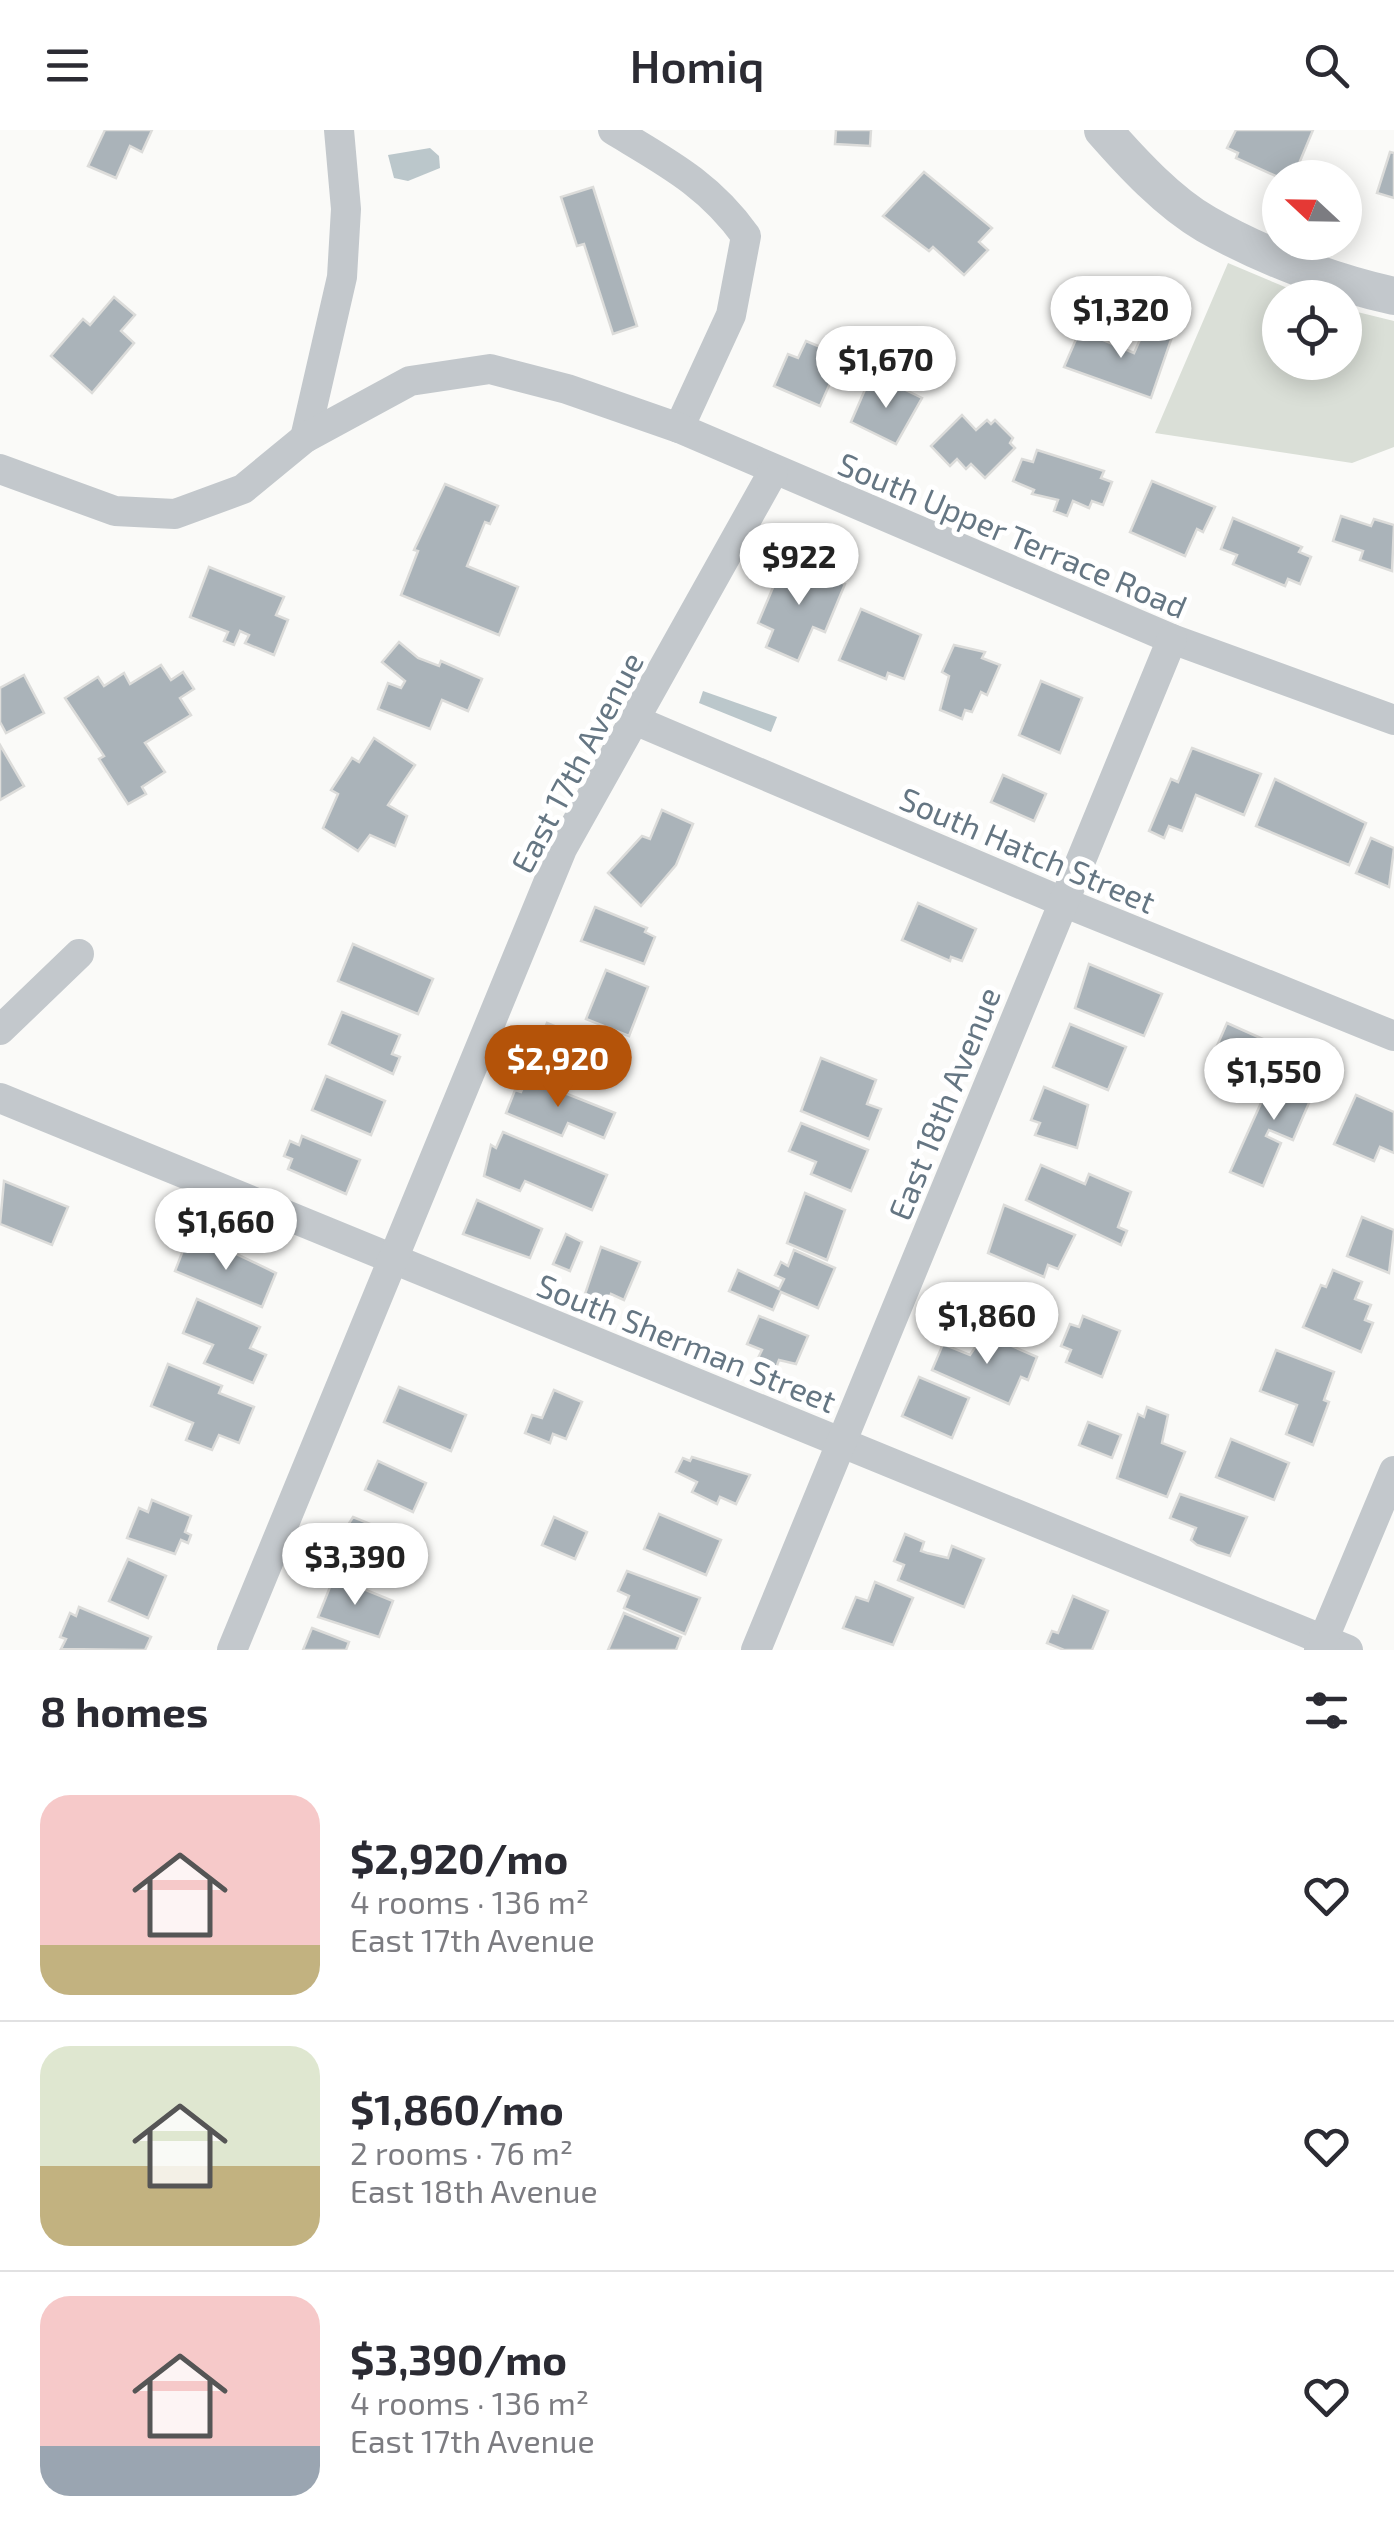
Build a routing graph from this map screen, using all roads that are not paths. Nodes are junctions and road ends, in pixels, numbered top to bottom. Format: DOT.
graph roads {
  1 [pos="339,130"];
  2 [pos="613,130"];
  3 [pos="1103,130"];
  4 [pos="1394,296"];
  5 [pos="679,428"];
  6 [pos="305,438"];
  7 [pos="0,470"];
  8 [pos="773,472"];
  9 [pos="1172,639"];
  10 [pos="1394,720"];
  11 [pos="637,722"];
  12 [pos="1063,902"];
  13 [pos="79,954"];
  14 [pos="0,1030"];
  15 [pos="1394,1036"];
  16 [pos="0,1098"];
  17 [pos="392,1261"];
  18 [pos="842,1443"];
  19 [pos="1394,1470"];
  20 [pos="1330,1647"];
  21 [pos="232,1650"];
  22 [pos="756,1650"];
  1 -- 6 [label="street"];
  2 -- 5 [label="street"];
  3 -- 4 [label="street"];
  5 -- 6 [label="street, South Upper Terrace Road"];
  5 -- 8 [label="street, South Upper Terrace Road"];
  6 -- 7 [label="street, South Upper Terrace Road"];
  8 -- 9 [label="street, South Upper Terrace Road"];
  8 -- 11 [label="street, East 17th Avenue"];
  9 -- 10 [label="street, South Upper Terrace Road"];
  9 -- 12 [label="street, East 18th Avenue"];
  11 -- 12 [label="street, South Hatch Street"];
  11 -- 17 [label="street, East 17th Avenue"];
  12 -- 15 [label="street, South Hatch Street"];
  12 -- 18 [label="street, East 18th Avenue"];
  13 -- 14 [label="street"];
  16 -- 17 [label="street, South Sherman Street"];
  17 -- 18 [label="street, South Sherman Street"];
  17 -- 21 [label="street, East 17th Avenue"];
  18 -- 20 [label="street, South Sherman Street"];
  18 -- 22 [label="street, East 18th Avenue"];
  19 -- 20 [label="street"];
}
